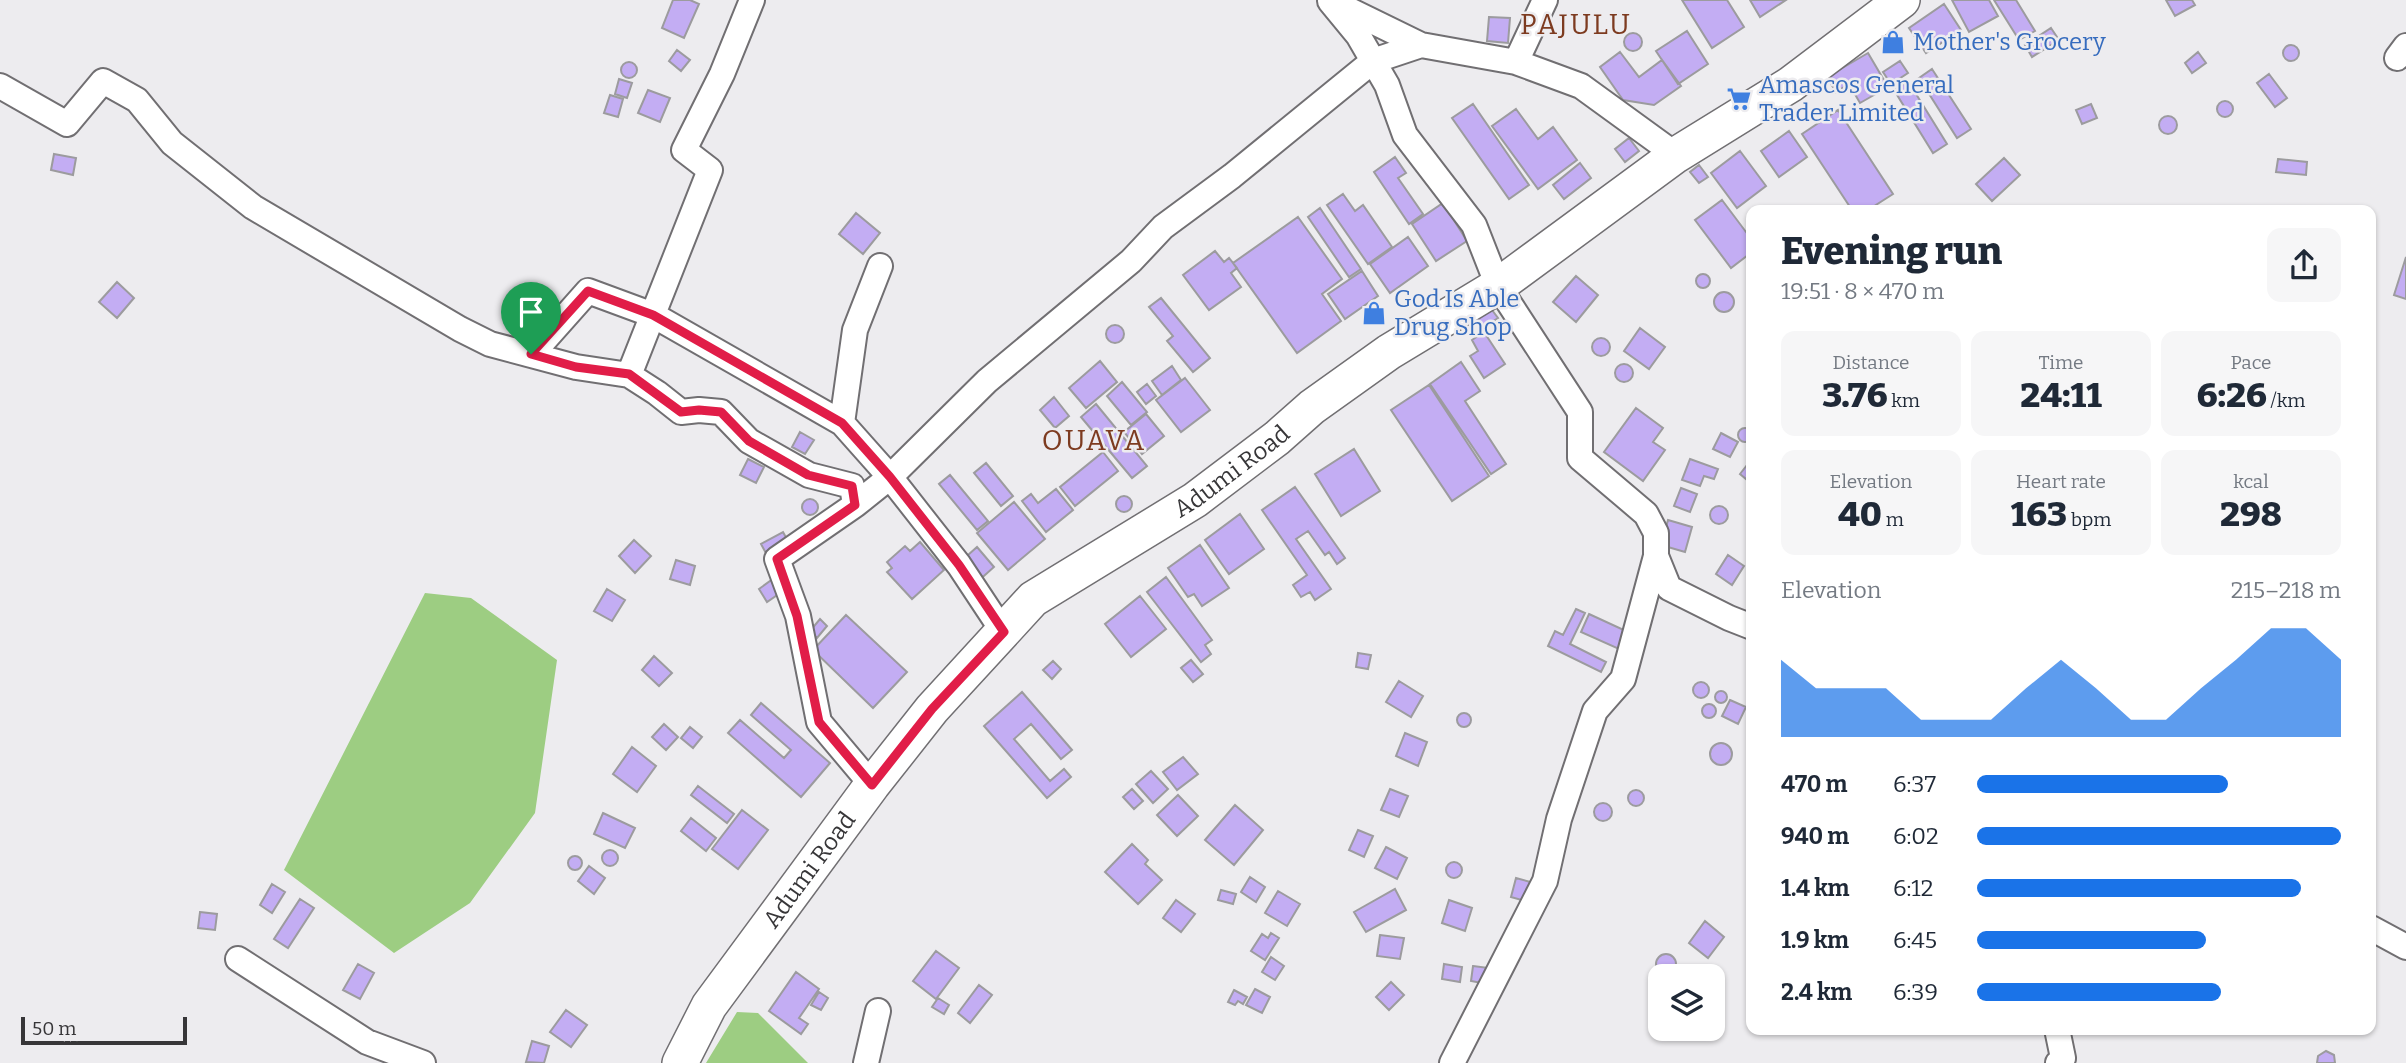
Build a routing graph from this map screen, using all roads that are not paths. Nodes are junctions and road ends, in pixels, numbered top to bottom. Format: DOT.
graph roads {
  1 [pos="752,0"];
  2 [pos="1329,0"];
  3 [pos="1545,0"];
  4 [pos="1902,0"];
  5 [pos="1421,45"];
  6 [pos="1373,61"];
  7 [pos="1516,62"];
  8 [pos="0,86"];
  9 [pos="1676,155"];
  10 [pos="880,266"];
  11 [pos="1497,286"];
  12 [pos="653,315"];
  13 [pos="531,354"];
  14 [pos="629,374"];
  15 [pos="842,423"];
  16 [pos="890,477"];
  17 [pos="855,505"];
  18 [pos="1656,556"];
  19 [pos="1746,625"];
  20 [pos="1004,632"];
  21 [pos="872,785"];
  22 [pos="2376,931"];
  23 [pos="2406,947"];
  24 [pos="238,960"];
  25 [pos="878,1011"];
  26 [pos="2058,1035"];
  27 [pos="423,1063"];
  28 [pos="680,1063"];
  29 [pos="866,1063"];
  30 [pos="1452,1063"];
  31 [pos="2058,1063"];
  1 -- 12 [label="street"];
  2 -- 5 [label="street"];
  2 -- 6 [label="street"];
  3 -- 7 [label="street"];
  4 -- 9 [label="main road, Adumi Road"];
  5 -- 6 [label="street"];
  5 -- 7 [label="street"];
  6 -- 11 [label="street"];
  6 -- 16 [label="street"];
  7 -- 9 [label="street"];
  8 -- 13 [label="street"];
  9 -- 11 [label="main road, Adumi Road"];
  10 -- 15 [label="street"];
  11 -- 18 [label="street"];
  11 -- 20 [label="main road, Adumi Road"];
  12 -- 13 [label="street"];
  12 -- 14 [label="street"];
  12 -- 15 [label="street"];
  13 -- 14 [label="street"];
  14 -- 17 [label="street"];
  15 -- 16 [label="street"];
  16 -- 17 [label="street"];
  16 -- 20 [label="street"];
  17 -- 21 [label="street"];
  18 -- 19 [label="street"];
  18 -- 30 [label="street"];
  20 -- 21 [label="main road, Adumi Road"];
  21 -- 28 [label="main road, Adumi Road"];
  22 -- 23 [label="street"];
  24 -- 27 [label="street"];
  25 -- 29 [label="street"];
  26 -- 31 [label="street"];
}
